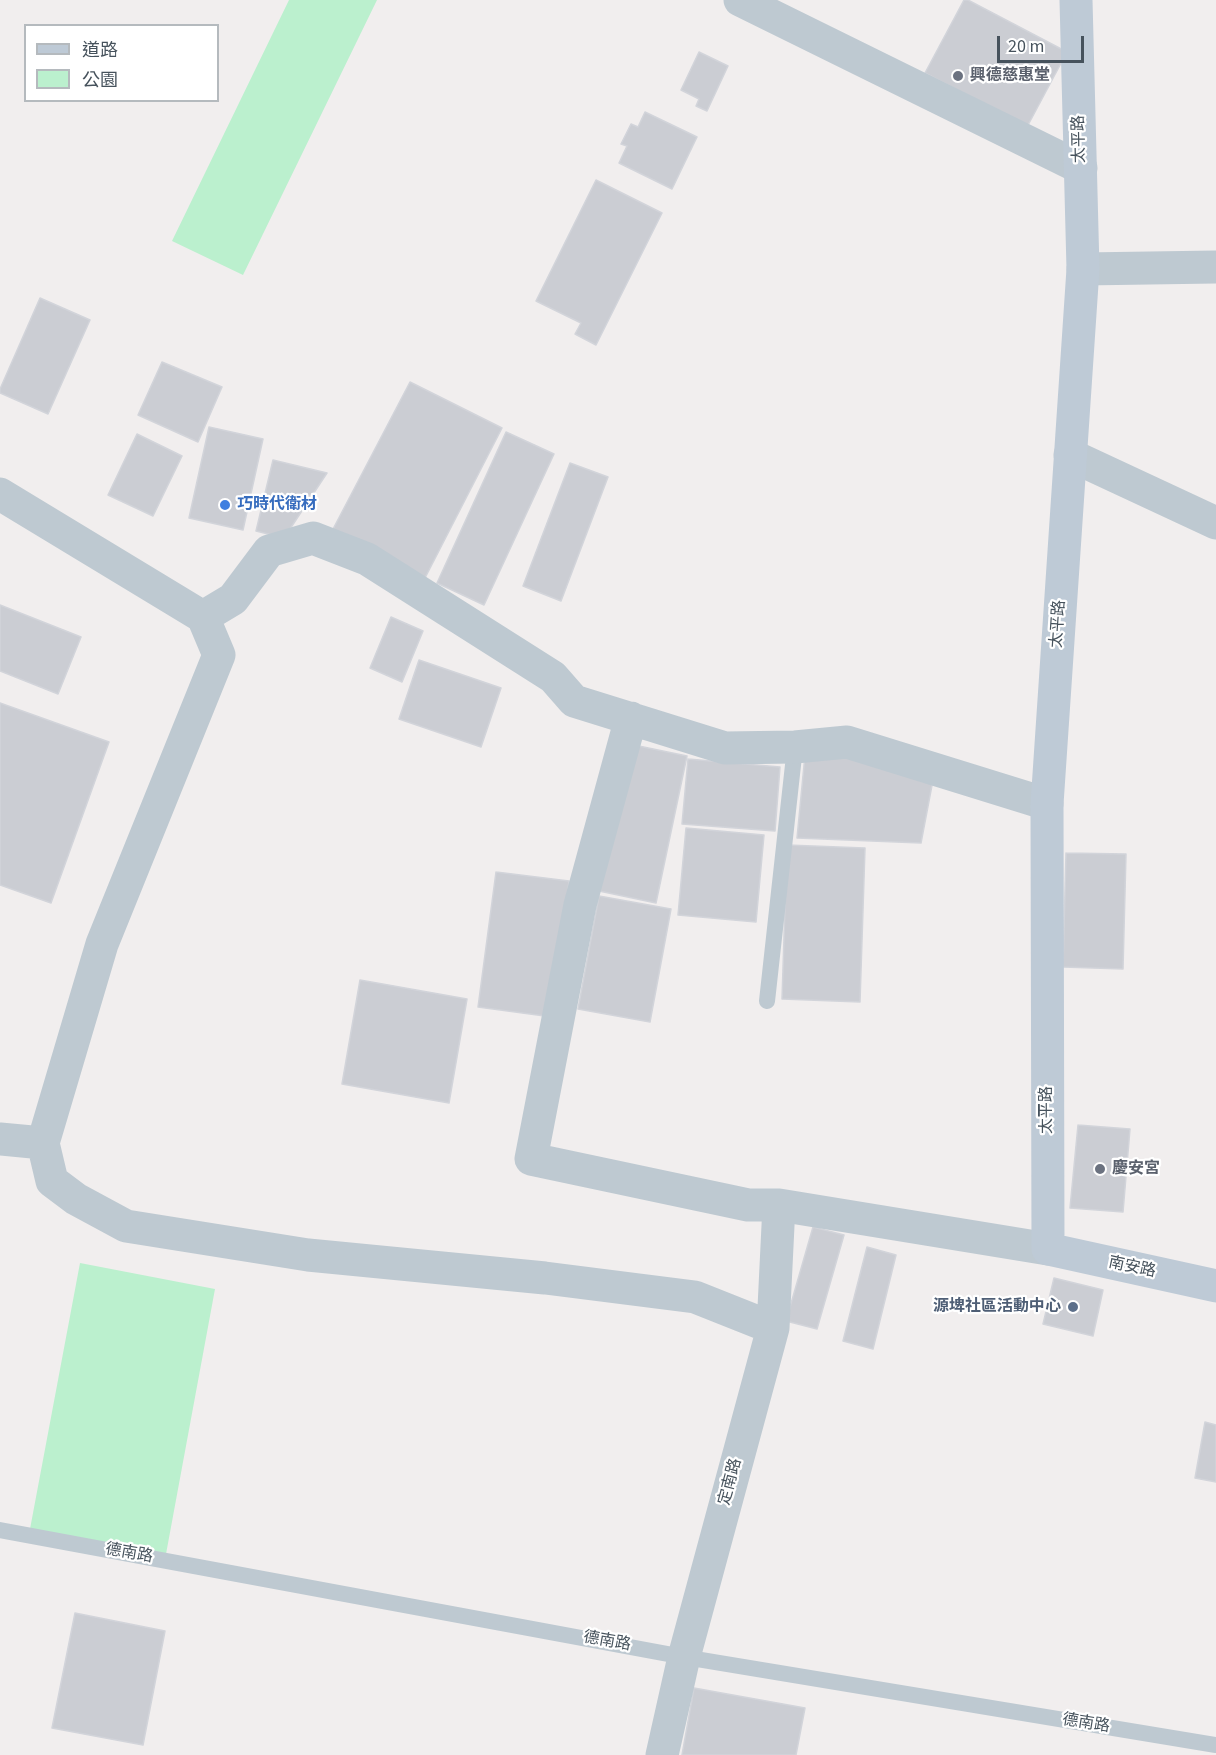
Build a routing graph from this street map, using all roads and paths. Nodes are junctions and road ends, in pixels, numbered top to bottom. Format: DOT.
graph roads {
  1 [pos="740,0"];
  2 [pos="1076,0"];
  3 [pos="1081,168"];
  4 [pos="1216,267"];
  5 [pos="1083,269"];
  6 [pos="1070,455"];
  7 [pos="0,494"];
  8 [pos="1216,523"];
  9 [pos="203,617"];
  10 [pos="632,718"];
  11 [pos="795,747"];
  12 [pos="1047,804"];
  13 [pos="767,1001"];
  14 [pos="0,1139"];
  15 [pos="43,1143"];
  16 [pos="779,1205"];
  17 [pos="1047,1249"];
  18 [pos="1216,1286"];
  19 [pos="773,1328"];
  20 [pos="0,1530"];
  21 [pos="684,1657"];
  22 [pos="1216,1745"];
  23 [pos="662,1755"];
  1 -- 3 [label="street"];
  2 -- 3 [label="street, 太平路"];
  3 -- 5 [label="street, 太平路"];
  4 -- 5 [label="street"];
  5 -- 6 [label="street, 太平路"];
  6 -- 8 [label="street"];
  6 -- 12 [label="street, 太平路"];
  7 -- 9 [label="street"];
  9 -- 10 [label="street"];
  9 -- 15 [label="street"];
  10 -- 11 [label="street"];
  10 -- 16 [label="street"];
  11 -- 12 [label="street"];
  11 -- 13 [label="lane"];
  12 -- 17 [label="street, 太平路"];
  14 -- 15 [label="street"];
  15 -- 19 [label="street"];
  16 -- 17 [label="street"];
  16 -- 19 [label="street, 定南路"];
  17 -- 18 [label="street, 南安路"];
  19 -- 21 [label="street, 定南路"];
  20 -- 21 [label="lane, 德南路"];
  21 -- 22 [label="lane, 德南路"];
  21 -- 23 [label="street, 定南路"];
}
